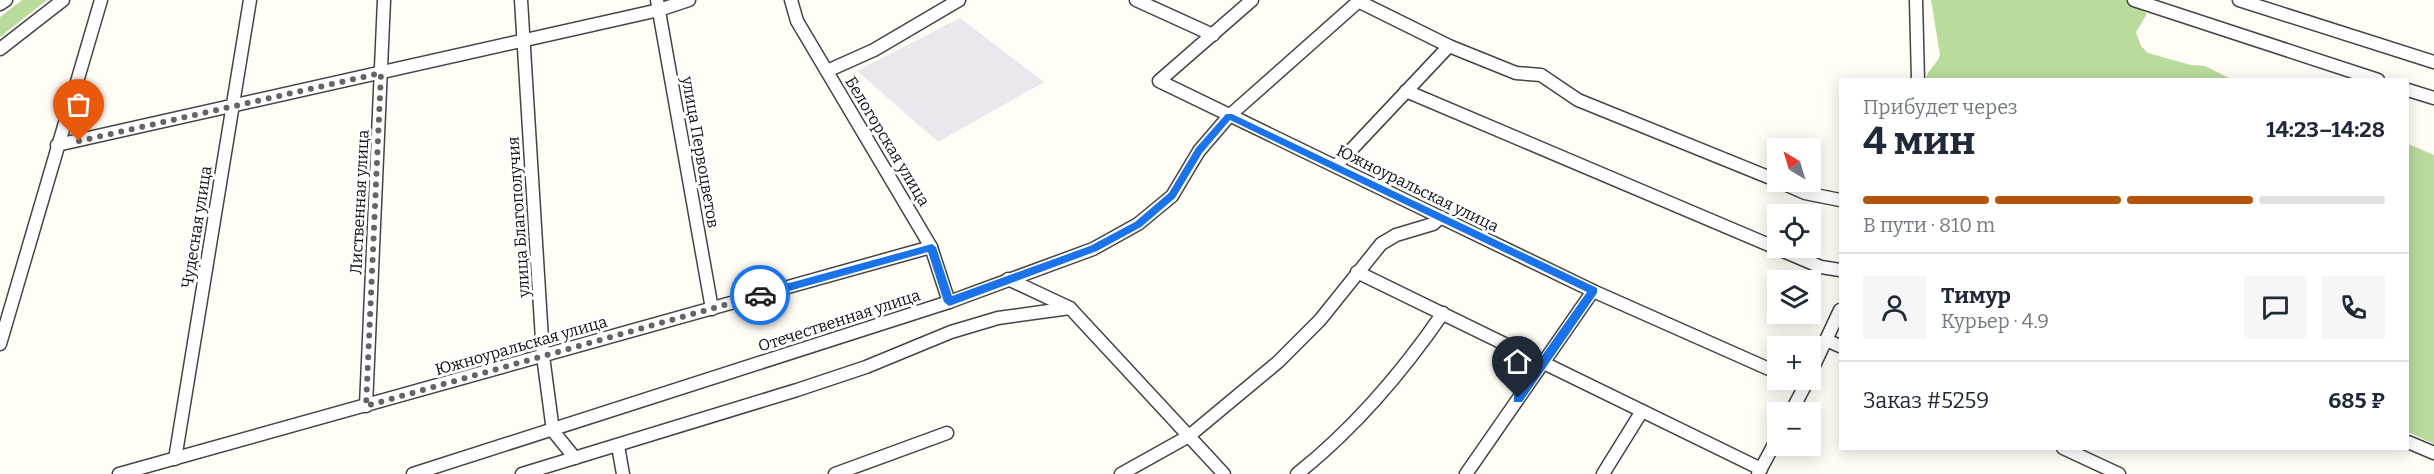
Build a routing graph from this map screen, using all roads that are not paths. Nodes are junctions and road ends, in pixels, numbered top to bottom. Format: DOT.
graph roads {
  1 [pos="6,0"];
  2 [pos="63,0"];
  3 [pos="101,0"];
  4 [pos="250,0"];
  5 [pos="384,0"];
  6 [pos="521,0"];
  7 [pos="689,0"];
  8 [pos="791,0"];
  9 [pos="959,0"];
  10 [pos="1136,0"];
  11 [pos="1252,0"];
  12 [pos="1916,0"];
  13 [pos="2134,0"];
  14 [pos="2239,0"];
  15 [pos="1359,1"];
  16 [pos="0,4"];
  17 [pos="658,5"];
  18 [pos="1214,35"];
  19 [pos="523,41"];
  20 [pos="1449,46"];
  21 [pos="0,49"];
  22 [pos="2434,62"];
  23 [pos="827,71"];
  24 [pos="381,73"];
  25 [pos="1918,78"];
  26 [pos="2372,78"];
  27 [pos="2409,90"];
  28 [pos="1406,91"];
  29 [pos="2434,98"];
  30 [pos="232,108"];
  31 [pos="1229,116"];
  32 [pos="57,145"];
  33 [pos="1336,166"];
  34 [pos="1767,176"];
  35 [pos="1803,192"];
  36 [pos="1839,200"];
  37 [pos="1441,217"];
  38 [pos="932,247"];
  39 [pos="1839,270"];
  40 [pos="1357,272"];
  41 [pos="1008,279"];
  42 [pos="1593,291"];
  43 [pos="949,302"];
  44 [pos="1070,308"];
  45 [pos="712,309"];
  46 [pos="1839,312"];
  47 [pos="1443,313"];
  48 [pos="1826,340"];
  49 [pos="0,344"];
  50 [pos="1839,346"];
  51 [pos="1821,351"];
  52 [pos="543,356"];
  53 [pos="1544,361"];
  54 [pos="1767,369"];
  55 [pos="366,406"];
  56 [pos="1642,411"];
  57 [pos="553,431"];
  58 [pos="947,433"];
  59 [pos="1189,436"];
  60 [pos="2409,442"];
  61 [pos="618,446"];
  62 [pos="2067,450"];
  63 [pos="2434,453"];
  64 [pos="1768,456"];
  65 [pos="575,458"];
  66 [pos="175,459"];
  67 [pos="1760,471"];
  68 [pos="118,474"];
  69 [pos="413,474"];
  70 [pos="522,474"];
  71 [pos="623,474"];
  72 [pos="835,474"];
  73 [pos="1121,474"];
  74 [pos="1224,474"];
  75 [pos="1297,474"];
  76 [pos="1466,474"];
  77 [pos="1603,474"];
  78 [pos="2119,474"];
  1 -- 16 [label="street"];
  2 -- 21 [label="street"];
  3 -- 32 [label="street"];
  4 -- 30 [label="street, Чудесная улица"];
  5 -- 24 [label="street, Лиственная улица"];
  6 -- 19 [label="street, улица Благополучия"];
  7 -- 17 [label="street"];
  8 -- 23 [label="street, Белогорская улица"];
  9 -- 23 [label="street"];
  10 -- 18 [label="street"];
  11 -- 18 [label="street, Южноуральская улица"];
  12 -- 25 [label="street"];
  13 -- 26 [label="street"];
  14 -- 22 [label="street"];
  15 -- 20 [label="street"];
  15 -- 31 [label="street, Отечественная улица"];
  17 -- 19 [label="street"];
  17 -- 45 [label="street, улица Первоцветов"];
  18 -- 31 [label="street, Южноуральская улица"];
  19 -- 24 [label="street"];
  19 -- 52 [label="street, улица Благополучия"];
  20 -- 28 [label="street"];
  20 -- 34 [label="street"];
  23 -- 38 [label="street, Белогорская улица"];
  24 -- 30 [label="street"];
  24 -- 55 [label="street, Лиственная улица"];
  27 -- 29 [label="street"];
  28 -- 33 [label="street"];
  28 -- 39 [label="street"];
  30 -- 32 [label="street"];
  30 -- 66 [label="street, Чудесная улица"];
  31 -- 33 [label="street, Южноуральская улица"];
  31 -- 41 [label="street, Отечественная улица"];
  32 -- 49 [label="street"];
  33 -- 37 [label="street, Южноуральская улица"];
  35 -- 36 [label="street"];
  37 -- 40 [label="street"];
  37 -- 42 [label="street, Южноуральская улица"];
  38 -- 43 [label="street, Белогорская улица"];
  38 -- 45 [label="street, Южноуральская улица"];
  40 -- 47 [label="street"];
  40 -- 59 [label="street"];
  41 -- 43 [label="street, Отечественная улица"];
  41 -- 44 [label="street"];
  42 -- 53 [label="street"];
  42 -- 54 [label="street, Южноуральская улица"];
  43 -- 57 [label="street, Отечественная улица"];
  44 -- 59 [label="street"];
  44 -- 61 [label="street"];
  45 -- 52 [label="street, Южноуральская улица"];
  46 -- 48 [label="street"];
  47 -- 53 [label="street"];
  47 -- 75 [label="street"];
  48 -- 50 [label="street"];
  48 -- 51 [label="street"];
  52 -- 55 [label="street, Южноуральская улица"];
  52 -- 57 [label="street, улица Благополучия"];
  53 -- 56 [label="street"];
  53 -- 76 [label="street"];
  55 -- 66 [label="street, Южноуральская улица"];
  56 -- 67 [label="street"];
  56 -- 77 [label="street"];
  57 -- 65 [label="street"];
  57 -- 69 [label="street, Отечественная улица"];
  58 -- 72 [label="street"];
  59 -- 73 [label="street"];
  59 -- 74 [label="street"];
  60 -- 63 [label="street"];
  61 -- 65 [label="street"];
  61 -- 71 [label="street"];
  62 -- 78 [label="street"];
  64 -- 67 [label="street"];
  65 -- 70 [label="street"];
  66 -- 68 [label="street, Южноуральская улица"];
}
